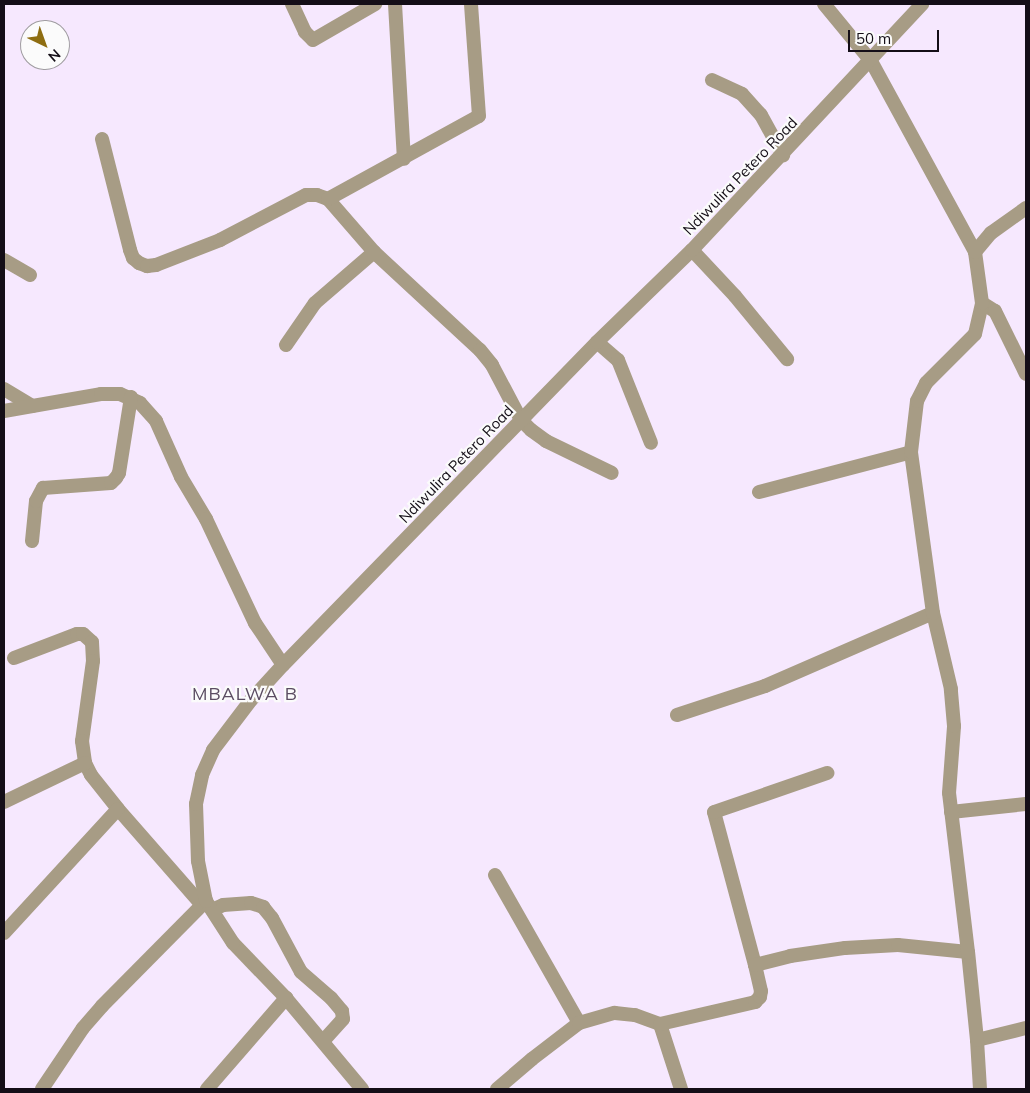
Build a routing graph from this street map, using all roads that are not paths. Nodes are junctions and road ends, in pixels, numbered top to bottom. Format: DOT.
graph roads {
  1 [pos="292,4"];
  2 [pos="376,4"];
  3 [pos="394,4"];
  4 [pos="471,4"];
  5 [pos="824,4"];
  6 [pos="922,4"];
  7 [pos="870,61"];
  8 [pos="712,80"];
  9 [pos="102,139"];
  10 [pos="783,155"];
  11 [pos="404,159"];
  12 [pos="328,199"];
  13 [pos="1026,208"];
  14 [pos="692,250"];
  15 [pos="374,252"];
  16 [pos="975,252"];
  17 [pos="4,260"];
  18 [pos="30,275"];
  19 [pos="982,303"];
  20 [pos="597,342"];
  21 [pos="286,345"];
  22 [pos="787,359"];
  23 [pos="1026,374"];
  24 [pos="4,389"];
  25 [pos="131,397"];
  26 [pos="32,406"];
  27 [pos="4,410"];
  28 [pos="521,420"];
  29 [pos="651,443"];
  30 [pos="912,452"];
  31 [pos="612,473"];
  32 [pos="759,492"];
  33 [pos="32,541"];
  34 [pos="933,614"];
  35 [pos="14,658"];
  36 [pos="282,665"];
  37 [pos="677,715"];
  38 [pos="85,763"];
  39 [pos="827,773"];
  40 [pos="4,802"];
  41 [pos="1026,804"];
  42 [pos="118,809"];
  43 [pos="951,812"];
  44 [pos="495,875"];
  45 [pos="207,905"];
  46 [pos="4,933"];
  47 [pos="968,952"];
  48 [pos="755,965"];
  49 [pos="286,998"];
  50 [pos="579,1023"];
  51 [pos="660,1024"];
  52 [pos="1026,1028"];
  53 [pos="978,1040"];
  54 [pos="323,1041"];
  55 [pos="42,1089"];
  56 [pos="207,1089"];
  57 [pos="362,1089"];
  58 [pos="497,1089"];
  59 [pos="681,1089"];
  60 [pos="980,1089"];
  1 -- 2 [label="street"];
  3 -- 11 [label="street"];
  4 -- 11 [label="street"];
  5 -- 7 [label="street"];
  6 -- 7 [label="street, Ndiwulira Petero Road"];
  7 -- 10 [label="street, Ndiwulira Petero Road"];
  7 -- 16 [label="street"];
  8 -- 10 [label="street"];
  9 -- 12 [label="street"];
  10 -- 14 [label="street, Ndiwulira Petero Road"];
  11 -- 12 [label="street"];
  12 -- 15 [label="street"];
  13 -- 16 [label="street"];
  14 -- 20 [label="street, Ndiwulira Petero Road"];
  14 -- 22 [label="street"];
  15 -- 21 [label="street"];
  15 -- 28 [label="street"];
  16 -- 19 [label="street"];
  17 -- 18 [label="street"];
  19 -- 23 [label="street"];
  19 -- 30 [label="street"];
  20 -- 28 [label="street, Ndiwulira Petero Road"];
  20 -- 29 [label="street"];
  24 -- 26 [label="street"];
  25 -- 26 [label="street"];
  25 -- 33 [label="street"];
  25 -- 36 [label="street"];
  26 -- 27 [label="street"];
  28 -- 31 [label="street"];
  28 -- 36 [label="street, Ndiwulira Petero Road"];
  30 -- 32 [label="street"];
  30 -- 34 [label="street"];
  34 -- 37 [label="street"];
  34 -- 43 [label="street"];
  35 -- 38 [label="street"];
  36 -- 45 [label="street, Ndiwulira Petero Road"];
  38 -- 40 [label="street"];
  38 -- 42 [label="street"];
  39 -- 48 [label="street"];
  41 -- 43 [label="street"];
  42 -- 45 [label="street"];
  42 -- 46 [label="street"];
  43 -- 47 [label="street"];
  44 -- 50 [label="street"];
  45 -- 49 [label="street, Ndiwulira Petero Road"];
  45 -- 54 [label="street"];
  45 -- 55 [label="street"];
  47 -- 48 [label="street"];
  47 -- 53 [label="street"];
  48 -- 51 [label="street"];
  49 -- 54 [label="street, Ndiwulira Petero Road"];
  49 -- 56 [label="street"];
  50 -- 51 [label="street"];
  50 -- 58 [label="street"];
  51 -- 59 [label="street"];
  52 -- 53 [label="street"];
  53 -- 60 [label="street"];
  54 -- 57 [label="street, Ndiwulira Petero Road"];
}
